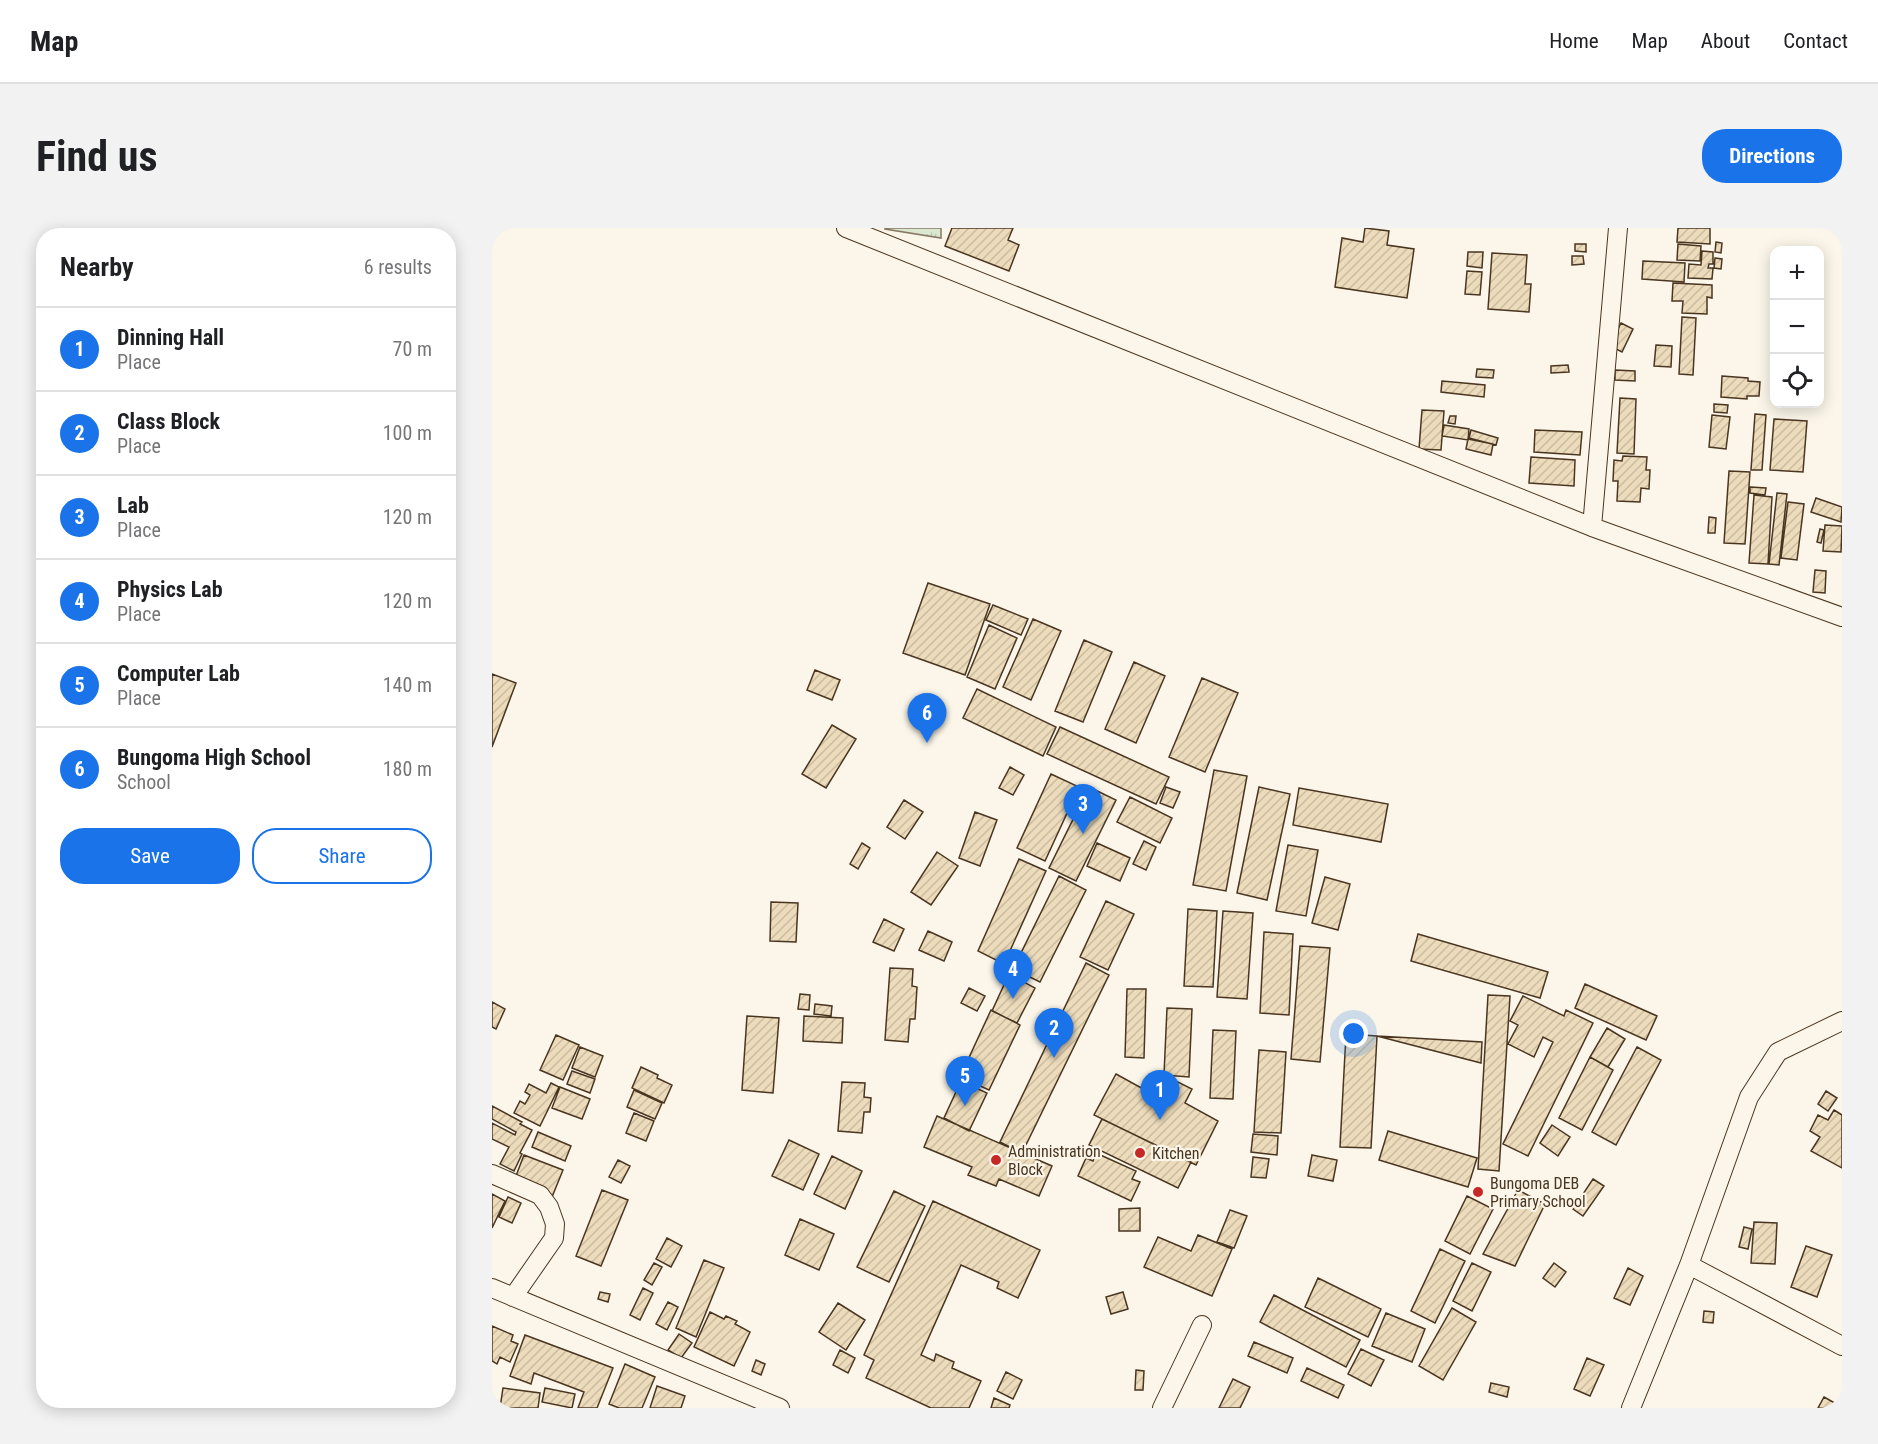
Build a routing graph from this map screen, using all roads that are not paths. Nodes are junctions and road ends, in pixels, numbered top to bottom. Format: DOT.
graph roads {
  1 [pos="846,228"];
  2 [pos="1618,228"];
  3 [pos="1592,527"];
  4 [pos="1842,616"];
  5 [pos="1842,1021"];
  6 [pos="492,1174"];
  7 [pos="1689,1265"];
  8 [pos="492,1288"];
  9 [pos="513,1298"];
  10 [pos="1202,1325"];
  11 [pos="1842,1346"];
  12 [pos="780,1408"];
  13 [pos="1162,1408"];
  14 [pos="1631,1408"];
  1 -- 3 [label="street"];
  2 -- 3 [label="street"];
  3 -- 4 [label="street"];
  5 -- 7 [label="street"];
  6 -- 9 [label="street"];
  7 -- 11 [label="street"];
  7 -- 14 [label="street"];
  8 -- 9 [label="street"];
  9 -- 12 [label="street"];
  10 -- 13 [label="street"];
}
